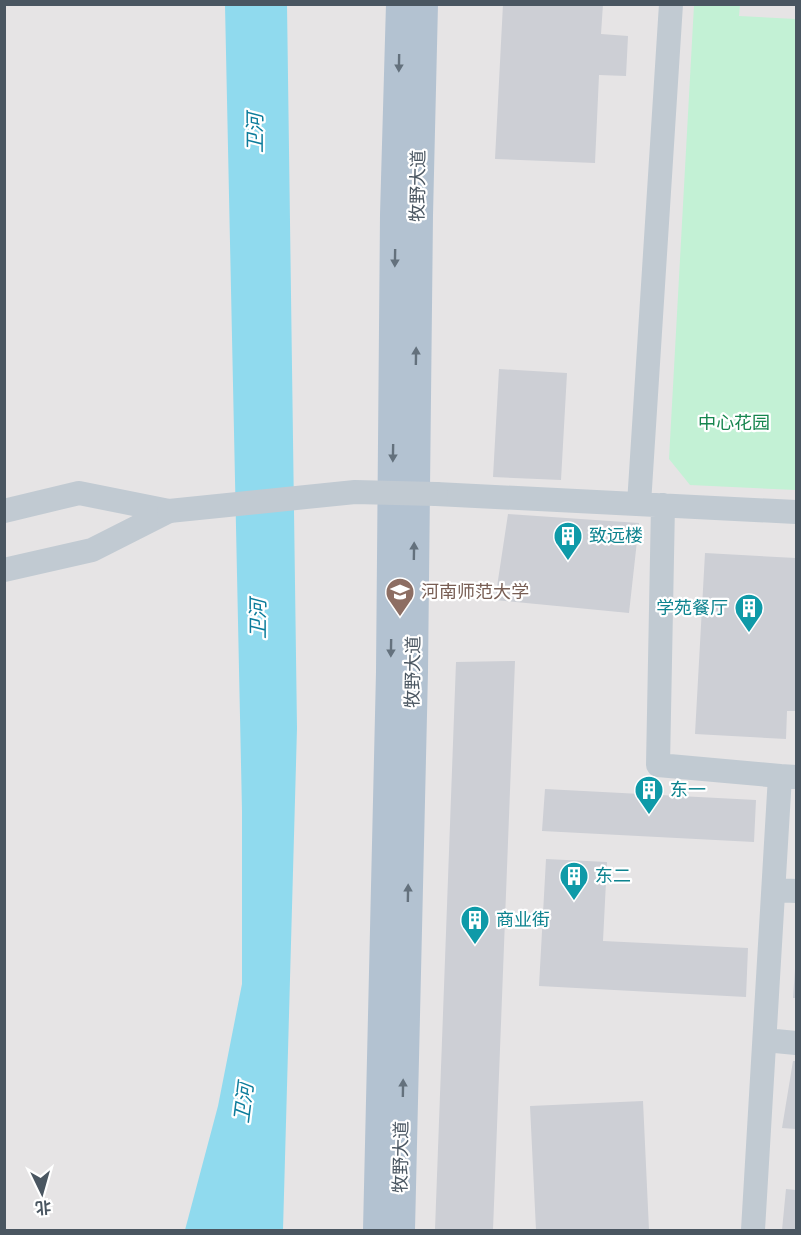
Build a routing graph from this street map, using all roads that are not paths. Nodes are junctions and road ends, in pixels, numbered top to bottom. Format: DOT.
graph roads {
  1 [pos="400,4"];
  2 [pos="423,4"];
  3 [pos="670,4"];
  4 [pos="651,505"];
  5 [pos="4,511"];
  6 [pos="169,511"];
  7 [pos="796,512"];
  8 [pos="4,570"];
  9 [pos="788,776"];
  10 [pos="785,891"];
  11 [pos="765,1040"];
  12 [pos="796,1043"];
  13 [pos="378,1230"];
  14 [pos="400,1230"];
  15 [pos="753,1230"];
  1 -- 13 [label="main road, 牧野大道, one-way"];
  14 -- 2 [label="main road, 牧野大道, one-way"];
  3 -- 4 [label="lane"];
  4 -- 6 [label="lane, bridge"];
  4 -- 7 [label="lane"];
  4 -- 9 [label="lane"];
  5 -- 6 [label="lane"];
  6 -- 8 [label="lane"];
  9 -- 10 [label="lane"];
  10 -- 11 [label="lane"];
  11 -- 12 [label="lane"];
  11 -- 15 [label="lane"];
}
